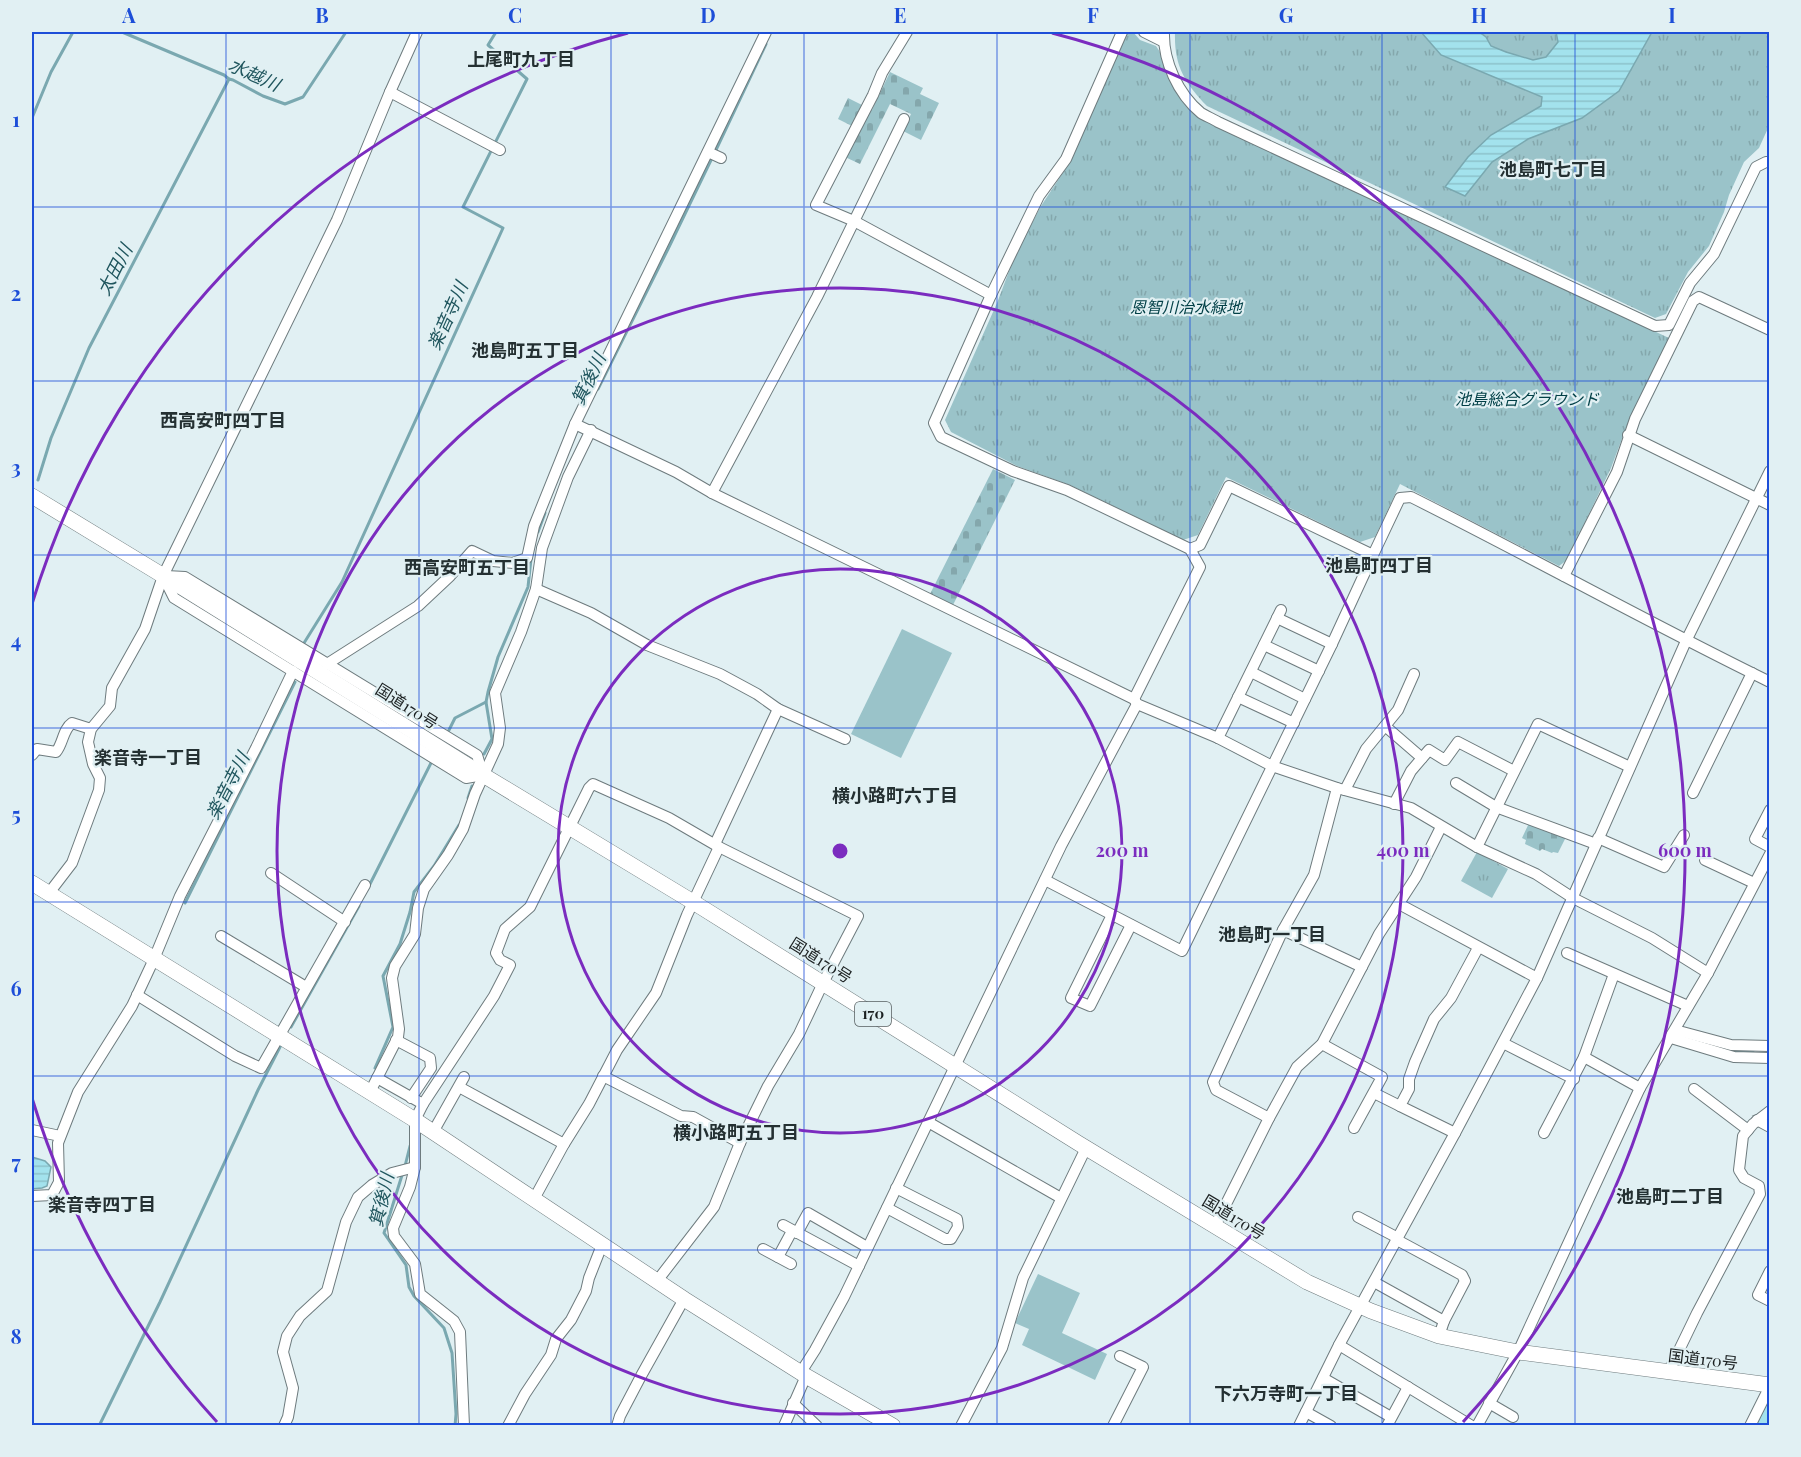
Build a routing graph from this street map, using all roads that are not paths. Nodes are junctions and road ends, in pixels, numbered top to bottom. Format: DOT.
graph roads {
  1 [pos="417,32"];
  2 [pos="766,32"];
  3 [pos="907,32"];
  4 [pos="1122,32"];
  5 [pos="1144,32"];
  6 [pos="1164,37"];
  7 [pos="390,92"];
  8 [pos="904,119"];
  9 [pos="500,150"];
  10 [pos="708,152"];
  11 [pos="721,158"];
  12 [pos="1770,162"];
  13 [pos="854,221"];
  14 [pos="992,295"];
  15 [pos="1669,325"];
  16 [pos="1770,330"];
  17 [pos="1675,339"];
  18 [pos="575,424"];
  19 [pos="591,430"];
  20 [pos="1628,435"];
  21 [pos="1770,471"];
  22 [pos="712,493"];
  23 [pos="32,496"];
  24 [pos="1756,498"];
  25 [pos="1770,505"];
  26 [pos="1190,549"];
  27 [pos="1372,555"];
  28 [pos="163,576"];
  29 [pos="1564,576"];
  30 [pos="536,589"];
  31 [pos="1686,641"];
  32 [pos="1264,645"];
  33 [pos="1332,645"];
  34 [pos="327,664"];
  35 [pos="293,671"];
  36 [pos="1319,671"];
  37 [pos="1251,672"];
  38 [pos="1752,673"];
  39 [pos="1414,674"];
  40 [pos="1770,682"];
  41 [pos="1238,697"];
  42 [pos="1305,699"];
  43 [pos="1136,702"];
  44 [pos="778,709"];
  45 [pos="1294,723"];
  46 [pos="1385,726"];
  47 [pos="92,729"];
  48 [pos="1218,738"];
  49 [pos="845,739"];
  50 [pos="32,755"];
  51 [pos="1422,758"];
  52 [pos="1272,766"];
  53 [pos="1630,767"];
  54 [pos="1514,771"];
  55 [pos="483,776"];
  56 [pos="1456,783"];
  57 [pos="1341,789"];
  58 [pos="1693,793"];
  59 [pos="1394,804"];
  60 [pos="1496,807"];
  61 [pos="1770,810"];
  62 [pos="570,826"];
  63 [pos="1441,827"];
  64 [pos="1684,835"];
  65 [pos="1597,841"];
  66 [pos="717,845"];
  67 [pos="1477,847"];
  68 [pos="1770,847"];
  69 [pos="1770,854"];
  70 [pos="1704,860"];
  71 [pos="271,873"];
  72 [pos="1045,880"];
  73 [pos="32,883"];
  74 [pos="1754,883"];
  75 [pos="365,885"];
  76 [pos="49,893"];
  77 [pos="1573,898"];
  78 [pos="693,902"];
  79 [pos="1399,903"];
  80 [pos="1112,915"];
  81 [pos="345,922"];
  82 [pos="1131,925"];
  83 [pos="1283,930"];
  84 [pos="221,936"];
  85 [pos="1478,948"];
  86 [pos="1567,953"];
  87 [pos="154,959"];
  88 [pos="1362,967"];
  89 [pos="1707,973"];
  90 [pos="1614,974"];
  91 [pos="1537,978"];
  92 [pos="823,983"];
  93 [pos="306,987"];
  94 [pos="137,995"];
  95 [pos="1688,1006"];
  96 [pos="1673,1034"];
  97 [pos="278,1035"];
  98 [pos="396,1040"];
  99 [pos="1503,1043"];
  100 [pos="1322,1044"];
  101 [pos="1770,1046"];
  102 [pos="1584,1057"];
  103 [pos="1770,1058"];
  104 [pos="955,1066"];
  105 [pos="603,1076"];
  106 [pos="464,1077"];
  107 [pos="1574,1079"];
  108 [pos="374,1085"];
  109 [pos="459,1088"];
  110 [pos="1640,1088"];
  111 [pos="1694,1089"];
  112 [pos="1374,1093"];
  113 [pos="411,1098"];
  114 [pos="423,1104"];
  115 [pos="1400,1106"];
  116 [pos="1770,1110"];
  117 [pos="1269,1118"];
  118 [pos="415,1120"];
  119 [pos="1757,1120"];
  120 [pos="928,1122"];
  121 [pos="1770,1127"];
  122 [pos="1354,1128"];
  123 [pos="32,1130"];
  124 [pos="1748,1130"];
  125 [pos="433,1132"];
  126 [pos="1544,1132"];
  127 [pos="1455,1133"];
  128 [pos="60,1136"];
  129 [pos="740,1143"];
  130 [pos="564,1144"];
  131 [pos="1086,1148"];
  132 [pos="415,1167"];
  133 [pos="1764,1187"];
  134 [pos="896,1188"];
  135 [pos="32,1196"];
  136 [pos="1061,1198"];
  137 [pos="534,1199"];
  138 [pos="887,1208"];
  139 [pos="1358,1217"];
  140 [pos="1215,1226"];
  141 [pos="791,1230"];
  142 [pos="1398,1239"];
  143 [pos="602,1245"];
  144 [pos="867,1247"];
  145 [pos="763,1249"];
  146 [pos="778,1257"];
  147 [pos="791,1264"];
  148 [pos="858,1266"];
  149 [pos="1770,1271"];
  150 [pos="657,1281"];
  151 [pos="1374,1282"];
  152 [pos="684,1299"];
  153 [pos="1770,1301"];
  154 [pos="1360,1307"];
  155 [pos="1441,1328"];
  156 [pos="1339,1345"];
  157 [pos="1518,1352"];
  158 [pos="1120,1356"];
  159 [pos="803,1373"];
  160 [pos="1668,1373"];
  161 [pos="1323,1378"];
  162 [pos="1408,1386"];
  163 [pos="1770,1386"];
  164 [pos="793,1403"];
  165 [pos="1489,1403"];
  166 [pos="1306,1412"];
  167 [pos="1512,1417"];
  168 [pos="1389,1421"];
  169 [pos="284,1425"];
  170 [pos="464,1425"];
  171 [pos="507,1425"];
  172 [pos="617,1425"];
  173 [pos="783,1425"];
  174 [pos="817,1425"];
  175 [pos="893,1425"];
  176 [pos="961,1425"];
  177 [pos="1113,1425"];
  178 [pos="1299,1425"];
  179 [pos="1331,1425"];
  180 [pos="1472,1425"];
  181 [pos="1477,1425"];
  182 [pos="1750,1425"];
  1 -- 7 [label="street"];
  2 -- 10 [label="street"];
  3 -- 13 [label="street"];
  4 -- 14 [label="street"];
  5 -- 6 [label="street"];
  6 -- 15 [label="street"];
  7 -- 9 [label="street"];
  7 -- 28 [label="street"];
  8 -- 13 [label="street"];
  10 -- 11 [label="street"];
  10 -- 18 [label="street"];
  12 -- 15 [label="street"];
  13 -- 14 [label="street"];
  13 -- 22 [label="street"];
  14 -- 26 [label="street"];
  15 -- 17 [label="street"];
  16 -- 17 [label="street"];
  17 -- 20 [label="street"];
  18 -- 19 [label="street"];
  18 -- 34 [label="street"];
  19 -- 22 [label="street"];
  19 -- 30 [label="street"];
  20 -- 24 [label="street"];
  20 -- 29 [label="street"];
  21 -- 24 [label="street"];
  22 -- 43 [label="street"];
  23 -- 28 [label="highway, 国道170号 / 170"];
  24 -- 25 [label="street"];
  24 -- 31 [label="street"];
  26 -- 27 [label="street"];
  26 -- 43 [label="street"];
  27 -- 29 [label="street"];
  27 -- 33 [label="street"];
  28 -- 34 [label="street"];
  28 -- 35 [label="street"];
  28 -- 47 [label="street"];
  28 -- 55 [label="highway, 国道170号 / 170"];
  29 -- 31 [label="street"];
  30 -- 44 [label="street"];
  30 -- 55 [label="street"];
  31 -- 38 [label="street"];
  31 -- 53 [label="street"];
  32 -- 33 [label="street"];
  32 -- 36 [label="street"];
  32 -- 37 [label="street"];
  33 -- 36 [label="street"];
  34 -- 55 [label="street"];
  35 -- 55 [label="street"];
  35 -- 87 [label="street"];
  36 -- 42 [label="street"];
  37 -- 41 [label="street"];
  37 -- 42 [label="street"];
  38 -- 40 [label="street"];
  38 -- 58 [label="street"];
  39 -- 46 [label="street"];
  41 -- 45 [label="street"];
  41 -- 48 [label="street"];
  42 -- 45 [label="street"];
  43 -- 48 [label="street"];
  43 -- 72 [label="street"];
  44 -- 49 [label="street"];
  44 -- 66 [label="street"];
  45 -- 52 [label="street"];
  46 -- 51 [label="street"];
  46 -- 57 [label="street"];
  47 -- 50 [label="street"];
  47 -- 76 [label="street"];
  48 -- 52 [label="street"];
  51 -- 54 [label="street"];
  51 -- 59 [label="street"];
  52 -- 57 [label="street"];
  52 -- 82 [label="street"];
  53 -- 54 [label="street"];
  53 -- 65 [label="street"];
  54 -- 60 [label="street"];
  55 -- 62 [label="highway, 国道170号 / 170"];
  55 -- 98 [label="street"];
  56 -- 60 [label="street"];
  57 -- 59 [label="street"];
  57 -- 83 [label="street"];
  59 -- 63 [label="street"];
  60 -- 65 [label="street"];
  60 -- 67 [label="street"];
  61 -- 68 [label="street"];
  62 -- 66 [label="street"];
  62 -- 78 [label="highway, 国道170号 / 170"];
  62 -- 114 [label="street"];
  63 -- 67 [label="street"];
  63 -- 79 [label="street"];
  64 -- 65 [label="street"];
  65 -- 77 [label="street"];
  66 -- 78 [label="street"];
  66 -- 92 [label="street"];
  67 -- 77 [label="street"];
  69 -- 74 [label="street"];
  70 -- 74 [label="street"];
  71 -- 81 [label="street"];
  72 -- 80 [label="street"];
  72 -- 104 [label="street"];
  73 -- 76 [label="highway"];
  74 -- 89 [label="street"];
  75 -- 81 [label="street"];
  76 -- 87 [label="highway"];
  77 -- 89 [label="street"];
  77 -- 91 [label="street"];
  78 -- 92 [label="highway, 国道170号 / 170"];
  78 -- 105 [label="street"];
  79 -- 85 [label="street"];
  79 -- 88 [label="street"];
  80 -- 82 [label="street"];
  80 -- 82 [label="street"];
  81 -- 93 [label="street"];
  83 -- 88 [label="street"];
  83 -- 117 [label="street"];
  84 -- 93 [label="street"];
  85 -- 91 [label="street"];
  85 -- 115 [label="street"];
  86 -- 90 [label="street"];
  87 -- 94 [label="street"];
  87 -- 97 [label="highway"];
  88 -- 100 [label="street"];
  89 -- 95 [label="street"];
  90 -- 95 [label="street"];
  90 -- 102 [label="street"];
  91 -- 99 [label="street"];
  92 -- 104 [label="highway, 国道170号 / 170"];
  92 -- 129 [label="street"];
  93 -- 97 [label="street"];
  94 -- 97 [label="street"];
  94 -- 128 [label="street"];
  95 -- 96 [label="street"];
  96 -- 101 [label="street"];
  96 -- 103 [label="street"];
  96 -- 110 [label="street"];
  97 -- 108 [label="highway"];
  98 -- 108 [label="street"];
  98 -- 113 [label="street"];
  99 -- 107 [label="street"];
  99 -- 127 [label="street"];
  100 -- 112 [label="street"];
  100 -- 117 [label="street"];
  102 -- 107 [label="street"];
  102 -- 110 [label="street"];
  104 -- 120 [label="street"];
  104 -- 131 [label="highway, 国道170号 / 170"];
  105 -- 129 [label="street"];
  105 -- 130 [label="street"];
  106 -- 109 [label="street"];
  107 -- 126 [label="street"];
  108 -- 113 [label="street"];
  108 -- 118 [label="highway"];
  109 -- 125 [label="street"];
  109 -- 130 [label="street"];
  110 -- 157 [label="street"];
  111 -- 124 [label="street"];
  112 -- 115 [label="street"];
  112 -- 122 [label="street"];
  113 -- 114 [label="street"];
  114 -- 118 [label="street"];
  115 -- 127 [label="street"];
  116 -- 119 [label="street"];
  117 -- 140 [label="street"];
  118 -- 125 [label="highway"];
  118 -- 132 [label="street"];
  119 -- 121 [label="street"];
  119 -- 124 [label="street"];
  120 -- 134 [label="street"];
  120 -- 136 [label="street"];
  123 -- 128 [label="street"];
  124 -- 133 [label="street"];
  125 -- 137 [label="highway"];
  127 -- 142 [label="street"];
  128 -- 135 [label="street"];
  129 -- 150 [label="street"];
  130 -- 137 [label="street"];
  131 -- 136 [label="street"];
  131 -- 140 [label="highway, 国道170号 / 170"];
  132 -- 169 [label="street"];
  132 -- 170 [label="street"];
  133 -- 160 [label="street"];
  134 -- 138 [label="street"];
  134 -- 138 [label="street"];
  136 -- 176 [label="street"];
  137 -- 143 [label="highway"];
  138 -- 144 [label="street"];
  139 -- 142 [label="street"];
  140 -- 154 [label="highway, 国道170号 / 170"];
  141 -- 144 [label="street"];
  141 -- 146 [label="street"];
  141 -- 148 [label="street"];
  142 -- 151 [label="street"];
  142 -- 155 [label="street"];
  143 -- 150 [label="highway"];
  143 -- 171 [label="street"];
  144 -- 148 [label="street"];
  145 -- 146 [label="street"];
  146 -- 147 [label="street"];
  148 -- 159 [label="street"];
  149 -- 153 [label="street"];
  150 -- 152 [label="highway"];
  151 -- 154 [label="street"];
  151 -- 155 [label="street"];
  152 -- 159 [label="highway"];
  152 -- 172 [label="street"];
  154 -- 155 [label="highway, 国道170号 / 170"];
  154 -- 156 [label="street"];
  155 -- 157 [label="highway, 国道170号 / 170"];
  156 -- 161 [label="street"];
  156 -- 162 [label="street"];
  157 -- 160 [label="highway, 国道170号 / 170"];
  157 -- 165 [label="street"];
  158 -- 177 [label="street"];
  159 -- 164 [label="street"];
  159 -- 175 [label="highway"];
  160 -- 163 [label="highway, 国道170号 / 170"];
  161 -- 166 [label="street"];
  161 -- 168 [label="street"];
  162 -- 168 [label="street"];
  162 -- 180 [label="street"];
  163 -- 182 [label="street"];
  164 -- 173 [label="street"];
  164 -- 174 [label="street"];
  165 -- 167 [label="street"];
  165 -- 181 [label="street"];
  166 -- 178 [label="street"];
  166 -- 179 [label="street"];
}
